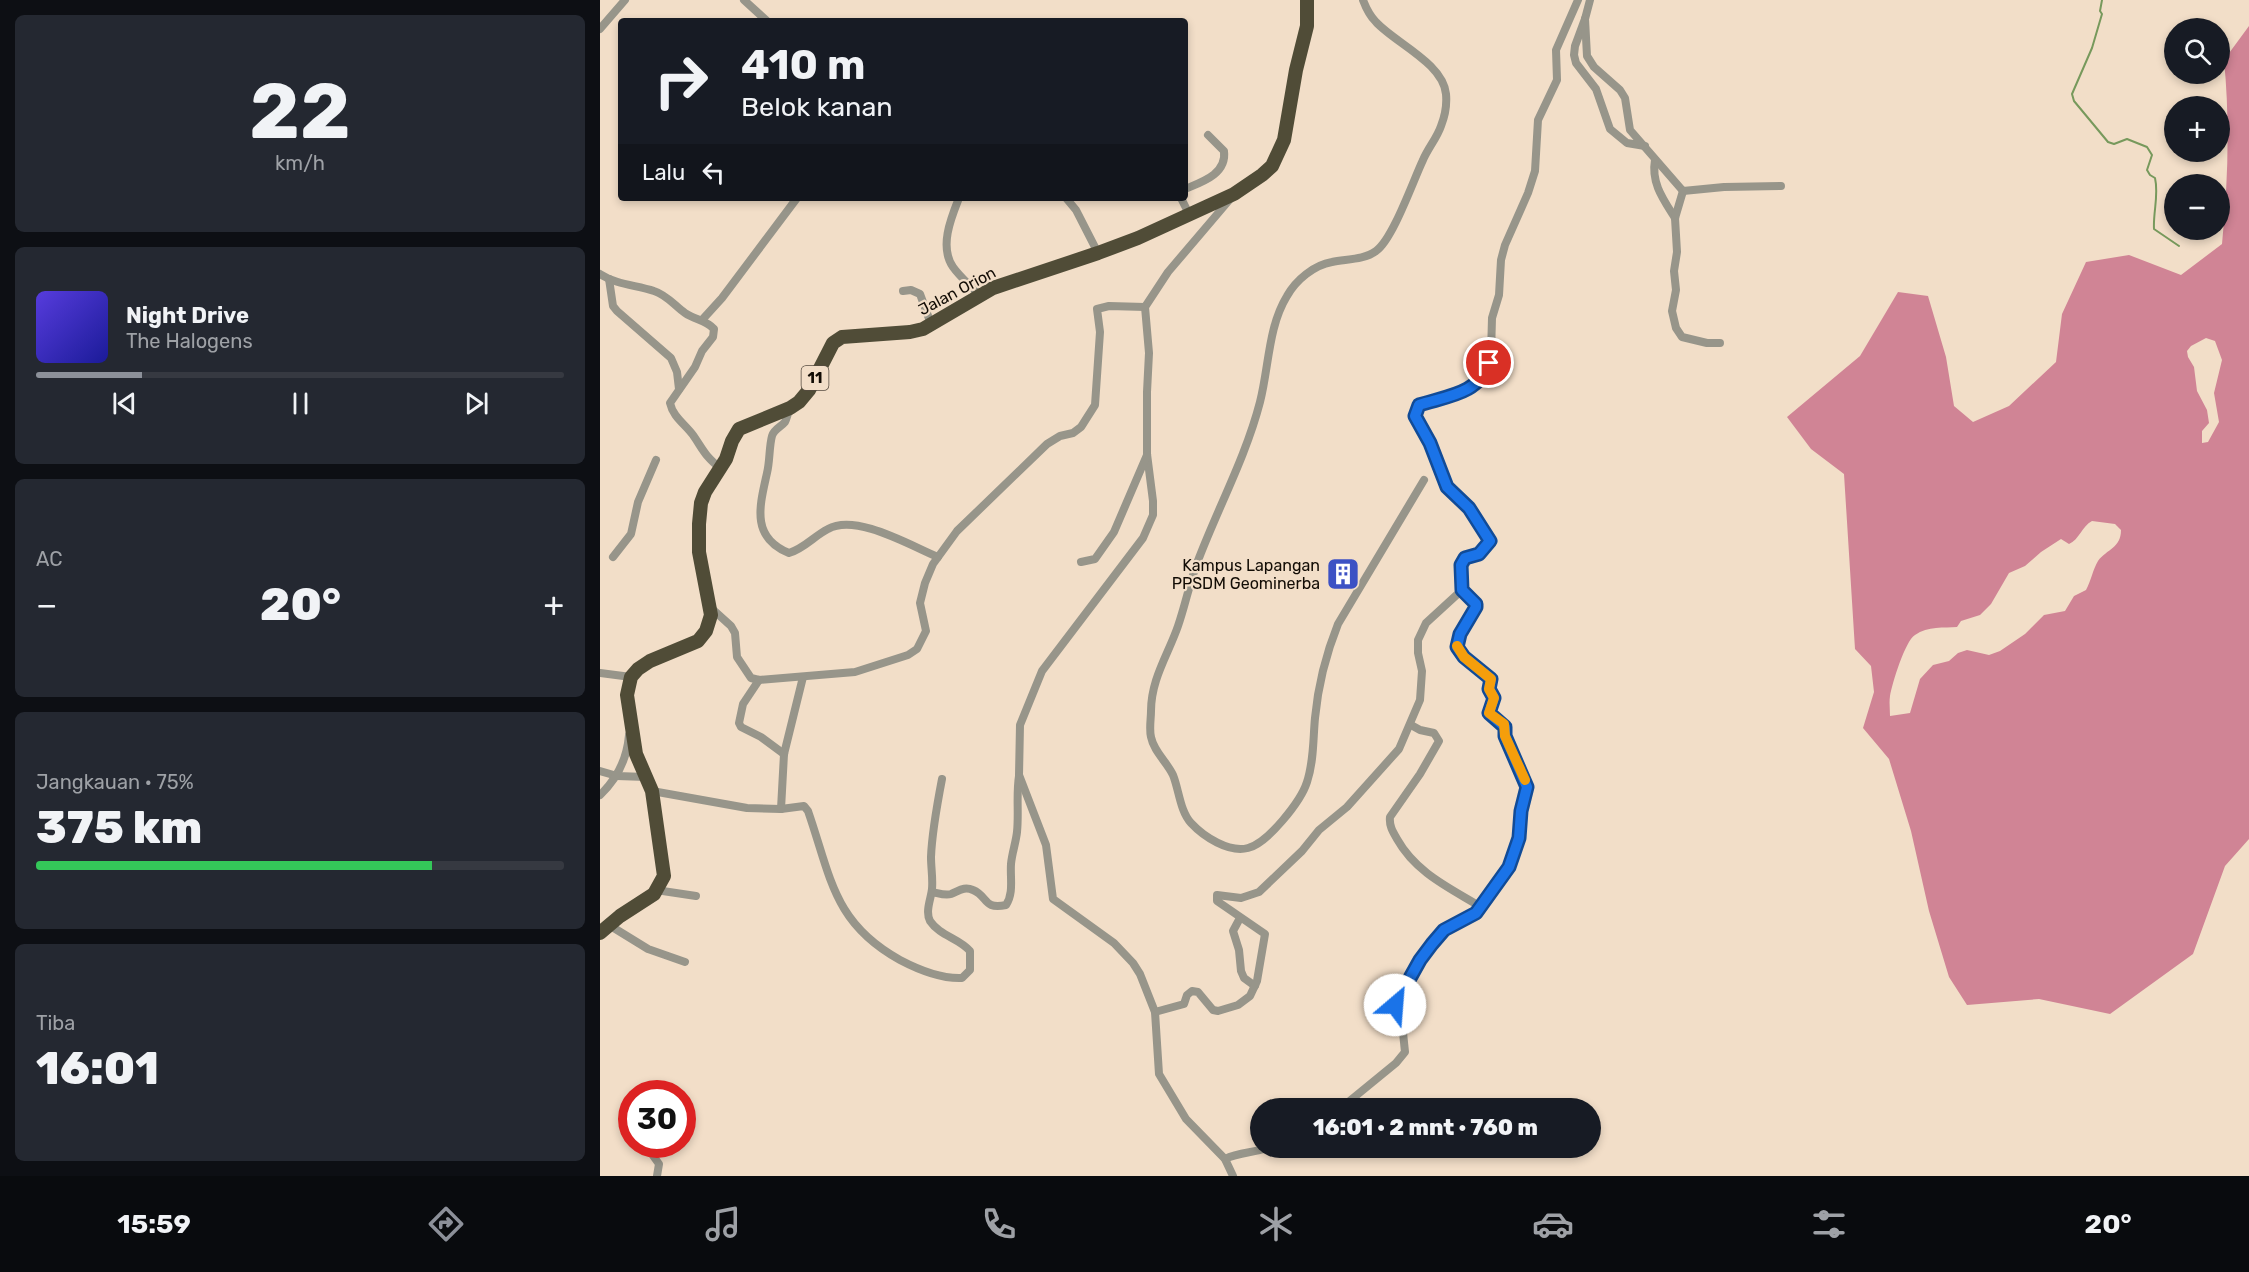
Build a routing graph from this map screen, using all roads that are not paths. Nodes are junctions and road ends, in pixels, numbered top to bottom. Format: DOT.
graph roads {
  1 [pos="625,0"];
  2 [pos="744,0"];
  3 [pos="1307,0"];
  4 [pos="1363,0"];
  5 [pos="1578,0"];
  6 [pos="1590,0"];
  7 [pos="764,18"];
  8 [pos="1585,20"];
  9 [pos="600,29"];
  10 [pos="1590,82"];
  11 [pos="1614,85"];
  12 [pos="1208,135"];
  13 [pos="1645,146"];
  14 [pos="1655,160"];
  15 [pos="1781,186"];
  16 [pos="1188,188"];
  17 [pos="1683,191"];
  18 [pos="1234,194"];
  19 [pos="795,201"];
  20 [pos="958,201"];
  21 [pos="1068,201"];
  22 [pos="1182,201"];
  23 [pos="1189,214"];
  24 [pos="1675,218"];
  25 [pos="1098,253"];
  26 [pos="600,274"];
  27 [pos="609,279"];
  28 [pos="903,291"];
  29 [pos="979,296"];
  30 [pos="1145,308"];
  31 [pos="702,320"];
  32 [pos="931,324"];
  33 [pos="1720,343"];
  34 [pos="679,389"];
  35 [pos="790,408"];
  36 [pos="1147,454"];
  37 [pos="657,460"];
  38 [pos="721,469"];
  39 [pos="1424,480"];
  40 [pos="938,557"];
  41 [pos="613,558"];
  42 [pos="1081,562"];
  43 [pos="1462,590"];
  44 [pos="710,607"];
  45 [pos="600,673"];
  46 [pos="631,676"];
  47 [pos="803,677"];
  48 [pos="759,680"];
  49 [pos="630,722"];
  50 [pos="1411,725"];
  51 [pos="783,754"];
  52 [pos="600,771"];
  53 [pos="1019,775"];
  54 [pos="616,776"];
  55 [pos="646,777"];
  56 [pos="942,779"];
  57 [pos="652,791"];
  58 [pos="600,795"];
  59 [pos="781,809"];
  60 [pos="656,890"];
  61 [pos="932,892"];
  62 [pos="696,896"];
  63 [pos="1481,907"];
  64 [pos="1240,918"];
  65 [pos="604,929"];
  66 [pos="685,962"];
  67 [pos="1255,986"];
  68 [pos="1155,1012"];
  69 [pos="1353,1098"];
  70 [pos="1250,1152"];
  71 [pos="655,1158"];
  72 [pos="1225,1159"];
  73 [pos="657,1176"];
  74 [pos="1233,1176"];
  1 -- 9 [label="street"];
  2 -- 7 [label="street"];
  3 -- 18 [label="highway, Jalan Orion / 11"];
  4 -- 39 [label="street"];
  5 -- 43 [label="street"];
  6 -- 8 [label="street"];
  8 -- 10 [label="street"];
  8 -- 11 [label="street"];
  10 -- 11 [label="street"];
  10 -- 13 [label="street"];
  11 -- 13 [label="street"];
  12 -- 16 [label="street"];
  13 -- 14 [label="street"];
  14 -- 17 [label="street"];
  14 -- 24 [label="street"];
  15 -- 17 [label="street"];
  17 -- 24 [label="street"];
  18 -- 23 [label="highway, Jalan Orion / 11"];
  18 -- 30 [label="street"];
  19 -- 31 [label="street"];
  20 -- 29 [label="street"];
  21 -- 25 [label="street"];
  22 -- 23 [label="street"];
  23 -- 25 [label="highway, Jalan Orion / 11"];
  24 -- 33 [label="street"];
  25 -- 29 [label="highway, Jalan Orion / 11"];
  26 -- 27 [label="street"];
  27 -- 31 [label="street"];
  27 -- 34 [label="street"];
  28 -- 32 [label="street"];
  29 -- 32 [label="highway, Jalan Orion / 11"];
  30 -- 36 [label="street"];
  30 -- 40 [label="street"];
  31 -- 34 [label="street"];
  32 -- 35 [label="highway, Jalan Orion / 11"];
  34 -- 38 [label="street"];
  35 -- 38 [label="highway, Jalan Orion / 11"];
  35 -- 40 [label="street"];
  36 -- 42 [label="street"];
  36 -- 53 [label="street"];
  37 -- 41 [label="street"];
  38 -- 44 [label="highway, Jalan Orion / 11"];
  40 -- 47 [label="street"];
  43 -- 50 [label="street"];
  43 -- 63 [label="street"];
  44 -- 46 [label="highway, Jalan Orion / 11"];
  44 -- 48 [label="street"];
  45 -- 46 [label="street"];
  46 -- 49 [label="highway"];
  47 -- 48 [label="street"];
  47 -- 51 [label="street"];
  48 -- 51 [label="street"];
  49 -- 54 [label="street"];
  49 -- 55 [label="highway"];
  50 -- 63 [label="street"];
  50 -- 64 [label="street"];
  51 -- 59 [label="street"];
  52 -- 54 [label="street"];
  53 -- 61 [label="street"];
  53 -- 68 [label="street"];
  54 -- 55 [label="street"];
  54 -- 58 [label="street"];
  55 -- 57 [label="highway"];
  56 -- 61 [label="street"];
  57 -- 59 [label="street"];
  57 -- 60 [label="highway"];
  59 -- 61 [label="street"];
  60 -- 62 [label="street"];
  60 -- 65 [label="highway"];
  63 -- 69 [label="street"];
  64 -- 67 [label="street"];
  64 -- 67 [label="street"];
  65 -- 66 [label="street"];
  67 -- 68 [label="street"];
  68 -- 72 [label="street"];
  70 -- 72 [label="street"];
  71 -- 73 [label="street"];
  72 -- 74 [label="street"];
}
